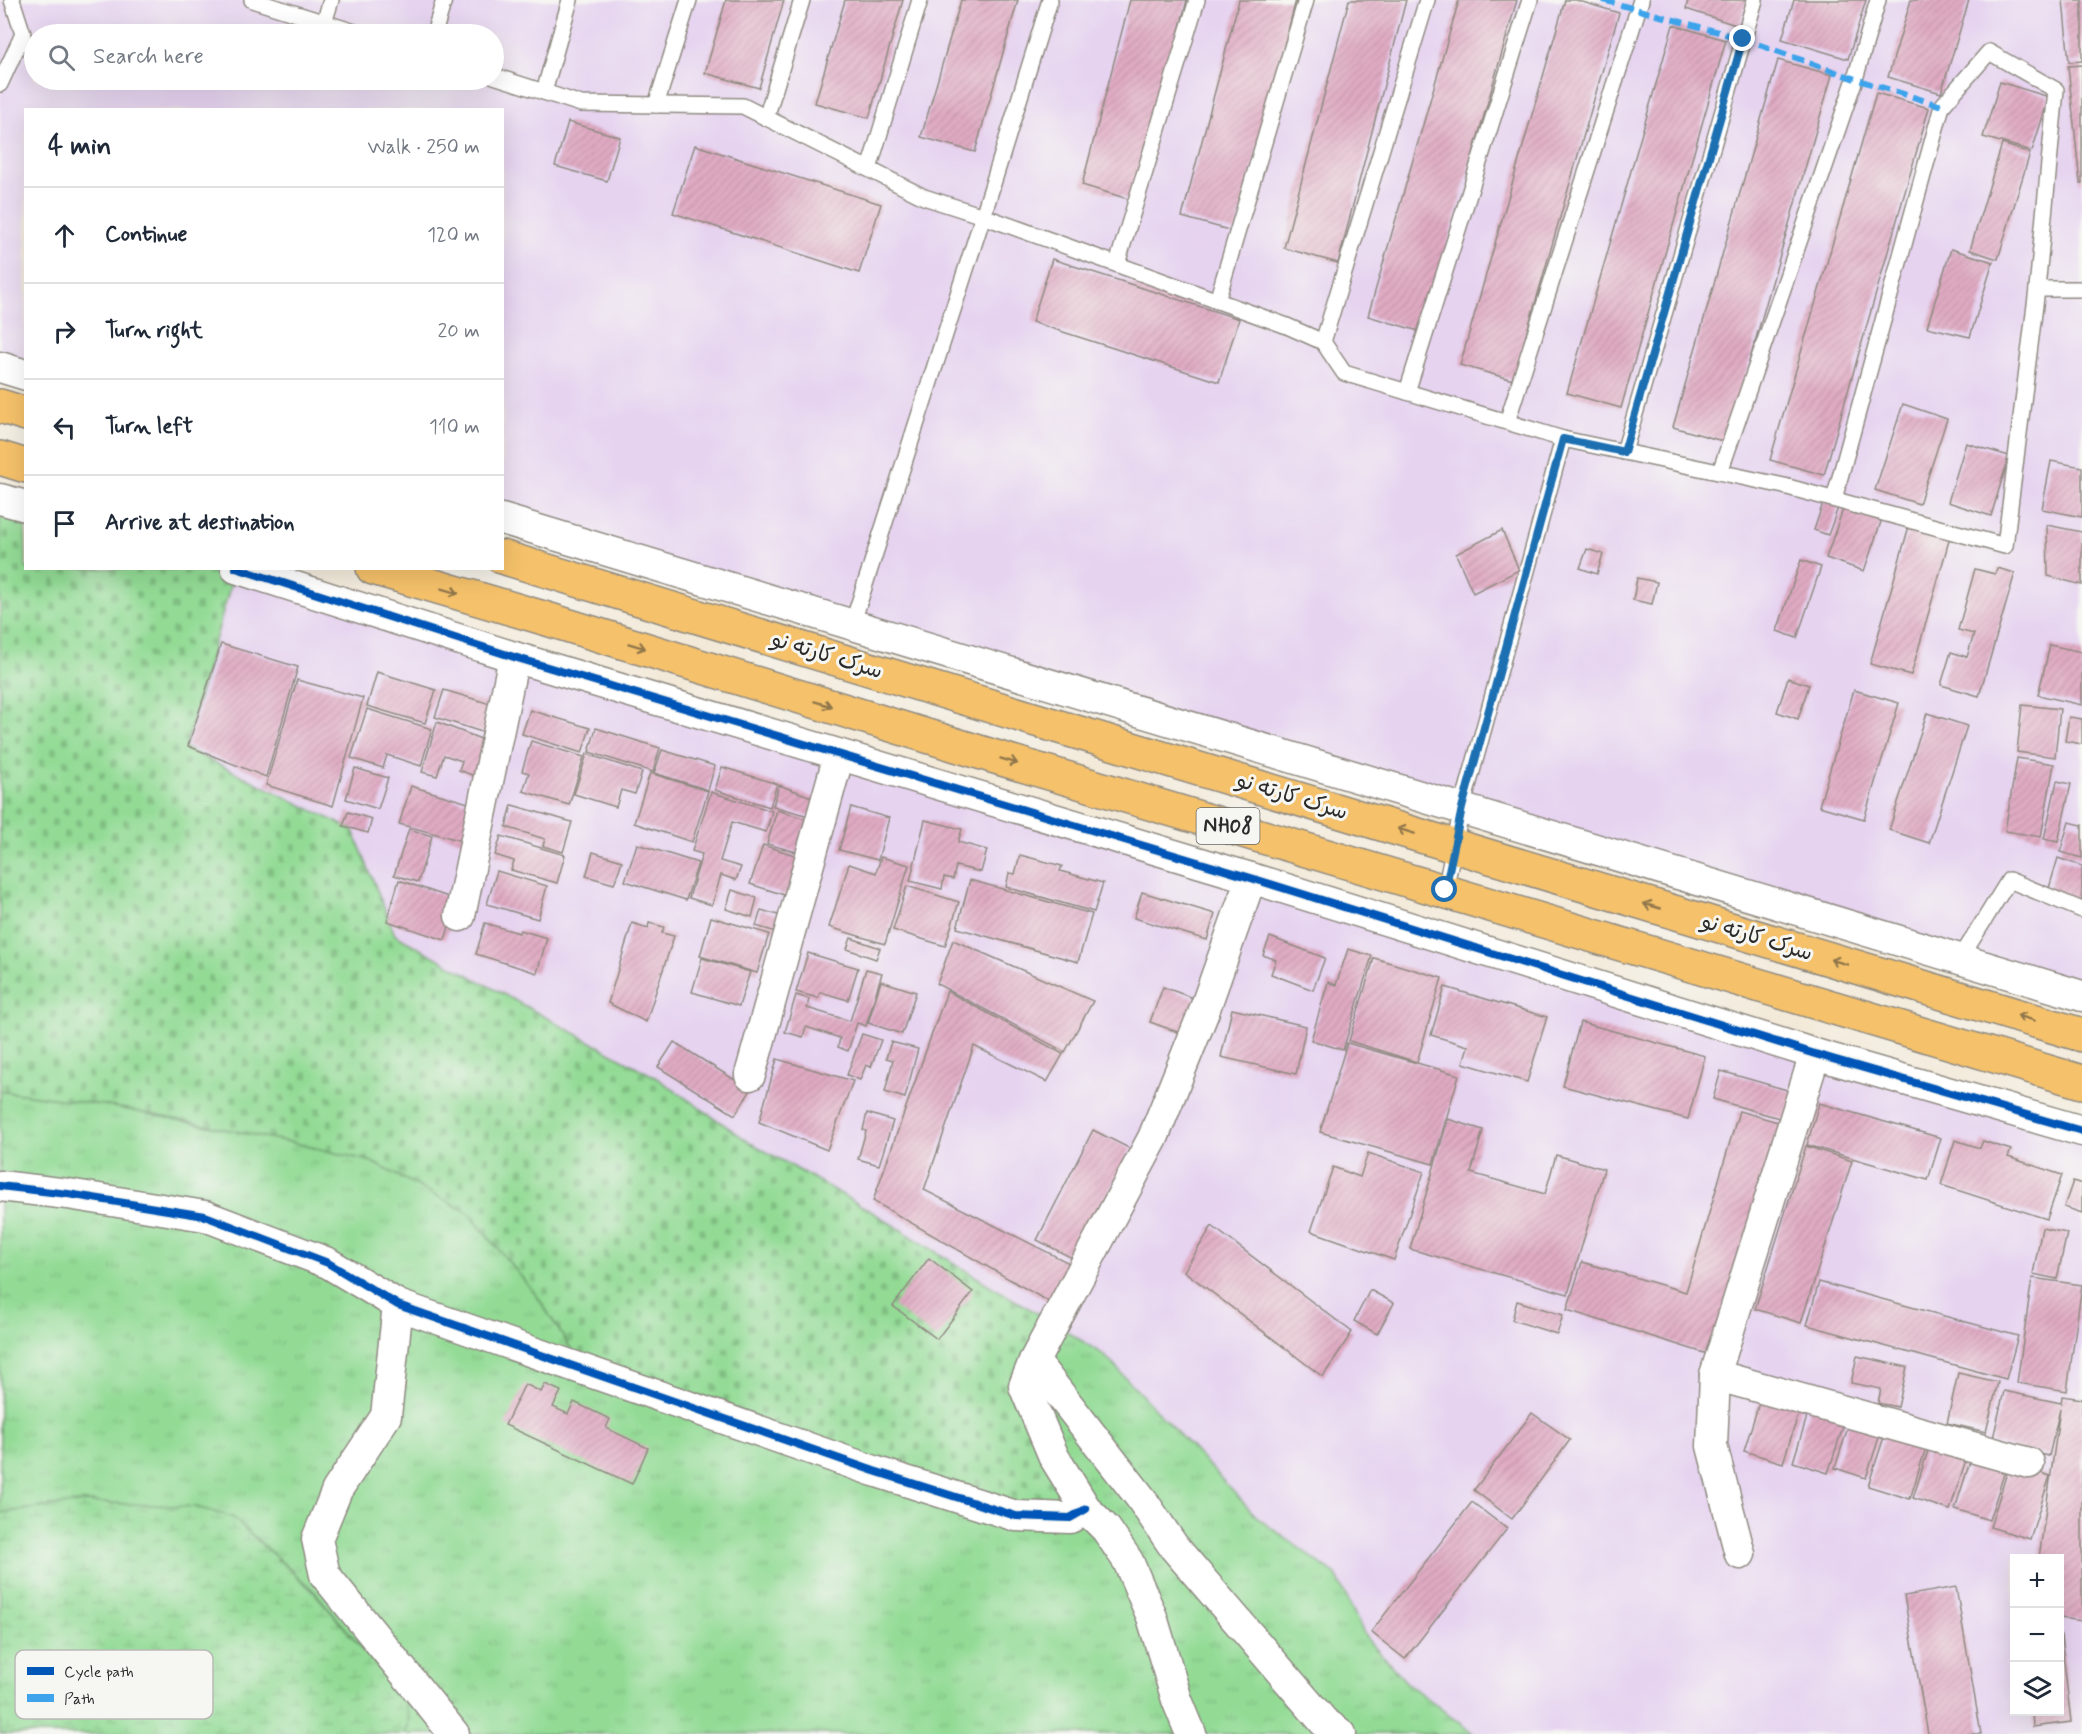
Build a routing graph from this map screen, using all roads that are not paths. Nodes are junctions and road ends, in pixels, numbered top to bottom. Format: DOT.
graph roads {
  1 [pos="12,0"];
  2 [pos="252,0"];
  3 [pos="331,0"];
  4 [pos="444,0"];
  5 [pos="570,0"];
  6 [pos="689,0"];
  7 [pos="802,0"];
  8 [pos="920,0"];
  9 [pos="1050,0"];
  10 [pos="1197,0"];
  11 [pos="1306,0"];
  12 [pos="1427,0"];
  13 [pos="1530,0"];
  14 [pos="1641,0"];
  15 [pos="1755,0"];
  16 [pos="1878,0"];
  17 [pos="324,23"];
  18 [pos="327,24"];
  19 [pos="437,24"];
  20 [pos="504,79"];
  21 [pos="0,84"];
  22 [pos="543,92"];
  23 [pos="656,105"];
  24 [pos="766,118"];
  25 [pos="869,169"];
  26 [pos="983,216"];
  27 [pos="1117,264"];
  28 [pos="2037,289"];
  29 [pos="2082,289"];
  30 [pos="1217,300"];
  31 [pos="1323,342"];
  32 [pos="0,367"];
  33 [pos="24,374"];
  34 [pos="1407,392"];
  35 [pos="0,406"];
  36 [pos="24,413"];
  37 [pos="1507,422"];
  38 [pos="1563,439"];
  39 [pos="1624,452"];
  40 [pos="0,458"];
  41 [pos="24,465"];
  42 [pos="1720,472"];
  43 [pos="0,499"];
  44 [pos="1834,500"];
  45 [pos="24,505"];
  46 [pos="504,520"];
  47 [pos="504,558"];
  48 [pos="242,570"];
  49 [pos="381,570"];
  50 [pos="852,625"];
  51 [pos="513,657"];
  52 [pos="839,755"];
  53 [pos="1462,808"];
  54 [pos="1454,845"];
  55 [pos="1251,878"];
  56 [pos="1566,881"];
  57 [pos="1445,890"];
  58 [pos="2082,910"];
  59 [pos="460,916"];
  60 [pos="1557,924"];
  61 [pos="1960,959"];
  62 [pos="2082,996"];
  63 [pos="2082,1035"];
  64 [pos="1815,1054"];
  65 [pos="750,1075"];
  66 [pos="2082,1082"];
  67 [pos="2082,1131"];
  68 [pos="0,1186"];
  69 [pos="398,1305"];
  70 [pos="1034,1360"];
  71 [pos="1715,1375"];
  72 [pos="2029,1463"];
  73 [pos="1086,1509"];
  74 [pos="1740,1554"];
  75 [pos="454,1734"];
  76 [pos="1191,1734"];
  77 [pos="1341,1734"];
  1 -- 21 [label="lane"];
  2 -- 17 [label="lane"];
  3 -- 17 [label="lane"];
  4 -- 19 [label="lane"];
  5 -- 22 [label="lane"];
  6 -- 23 [label="lane"];
  7 -- 24 [label="lane"];
  8 -- 25 [label="lane"];
  9 -- 26 [label="lane"];
  10 -- 27 [label="lane"];
  11 -- 30 [label="lane"];
  12 -- 31 [label="lane"];
  13 -- 34 [label="lane"];
  14 -- 37 [label="lane"];
  15 -- 39 [label="lane"];
  16 -- 42 [label="lane"];
  17 -- 18 [label="lane"];
  20 -- 22 [label="lane"];
  22 -- 23 [label="lane"];
  23 -- 24 [label="lane"];
  24 -- 25 [label="lane"];
  25 -- 26 [label="lane"];
  26 -- 27 [label="lane"];
  26 -- 50 [label="lane"];
  27 -- 30 [label="lane"];
  28 -- 29 [label="lane"];
  28 -- 44 [label="lane"];
  28 -- 44 [label="lane"];
  30 -- 31 [label="lane"];
  31 -- 34 [label="lane"];
  32 -- 33 [label="street"];
  34 -- 37 [label="lane"];
  35 -- 36 [label="highway"];
  37 -- 38 [label="lane"];
  38 -- 39 [label="lane"];
  38 -- 53 [label="lane"];
  39 -- 42 [label="lane"];
  40 -- 41 [label="highway"];
  42 -- 44 [label="lane"];
  43 -- 45 [label="street"];
  46 -- 50 [label="street"];
  54 -- 47 [label="highway, سرک کارته نو / NH08, one-way"];
  48 -- 51 [label="street"];
  49 -- 57 [label="highway, NH08, one-way"];
  50 -- 53 [label="street"];
  51 -- 52 [label="street"];
  51 -- 59 [label="street"];
  52 -- 55 [label="street"];
  52 -- 65 [label="street"];
  53 -- 54 [label="lane"];
  53 -- 61 [label="street"];
  54 -- 56 [label="highway, سرک کارته نو / NH08"];
  54 -- 57 [label="lane"];
  55 -- 64 [label="street"];
  55 -- 70 [label="street"];
  56 -- 60 [label="highway"];
  63 -- 56 [label="highway, سرک کارته نو / NH08, one-way"];
  57 -- 60 [label="highway, NH08"];
  58 -- 61 [label="lane"];
  60 -- 66 [label="highway, NH08"];
  61 -- 62 [label="street"];
  64 -- 67 [label="street"];
  64 -- 71 [label="street"];
  68 -- 69 [label="street"];
  69 -- 73 [label="street"];
  69 -- 75 [label="street"];
  70 -- 73 [label="street"];
  70 -- 77 [label="street"];
  71 -- 72 [label="street"];
  71 -- 74 [label="street"];
  73 -- 76 [label="street"];
}
